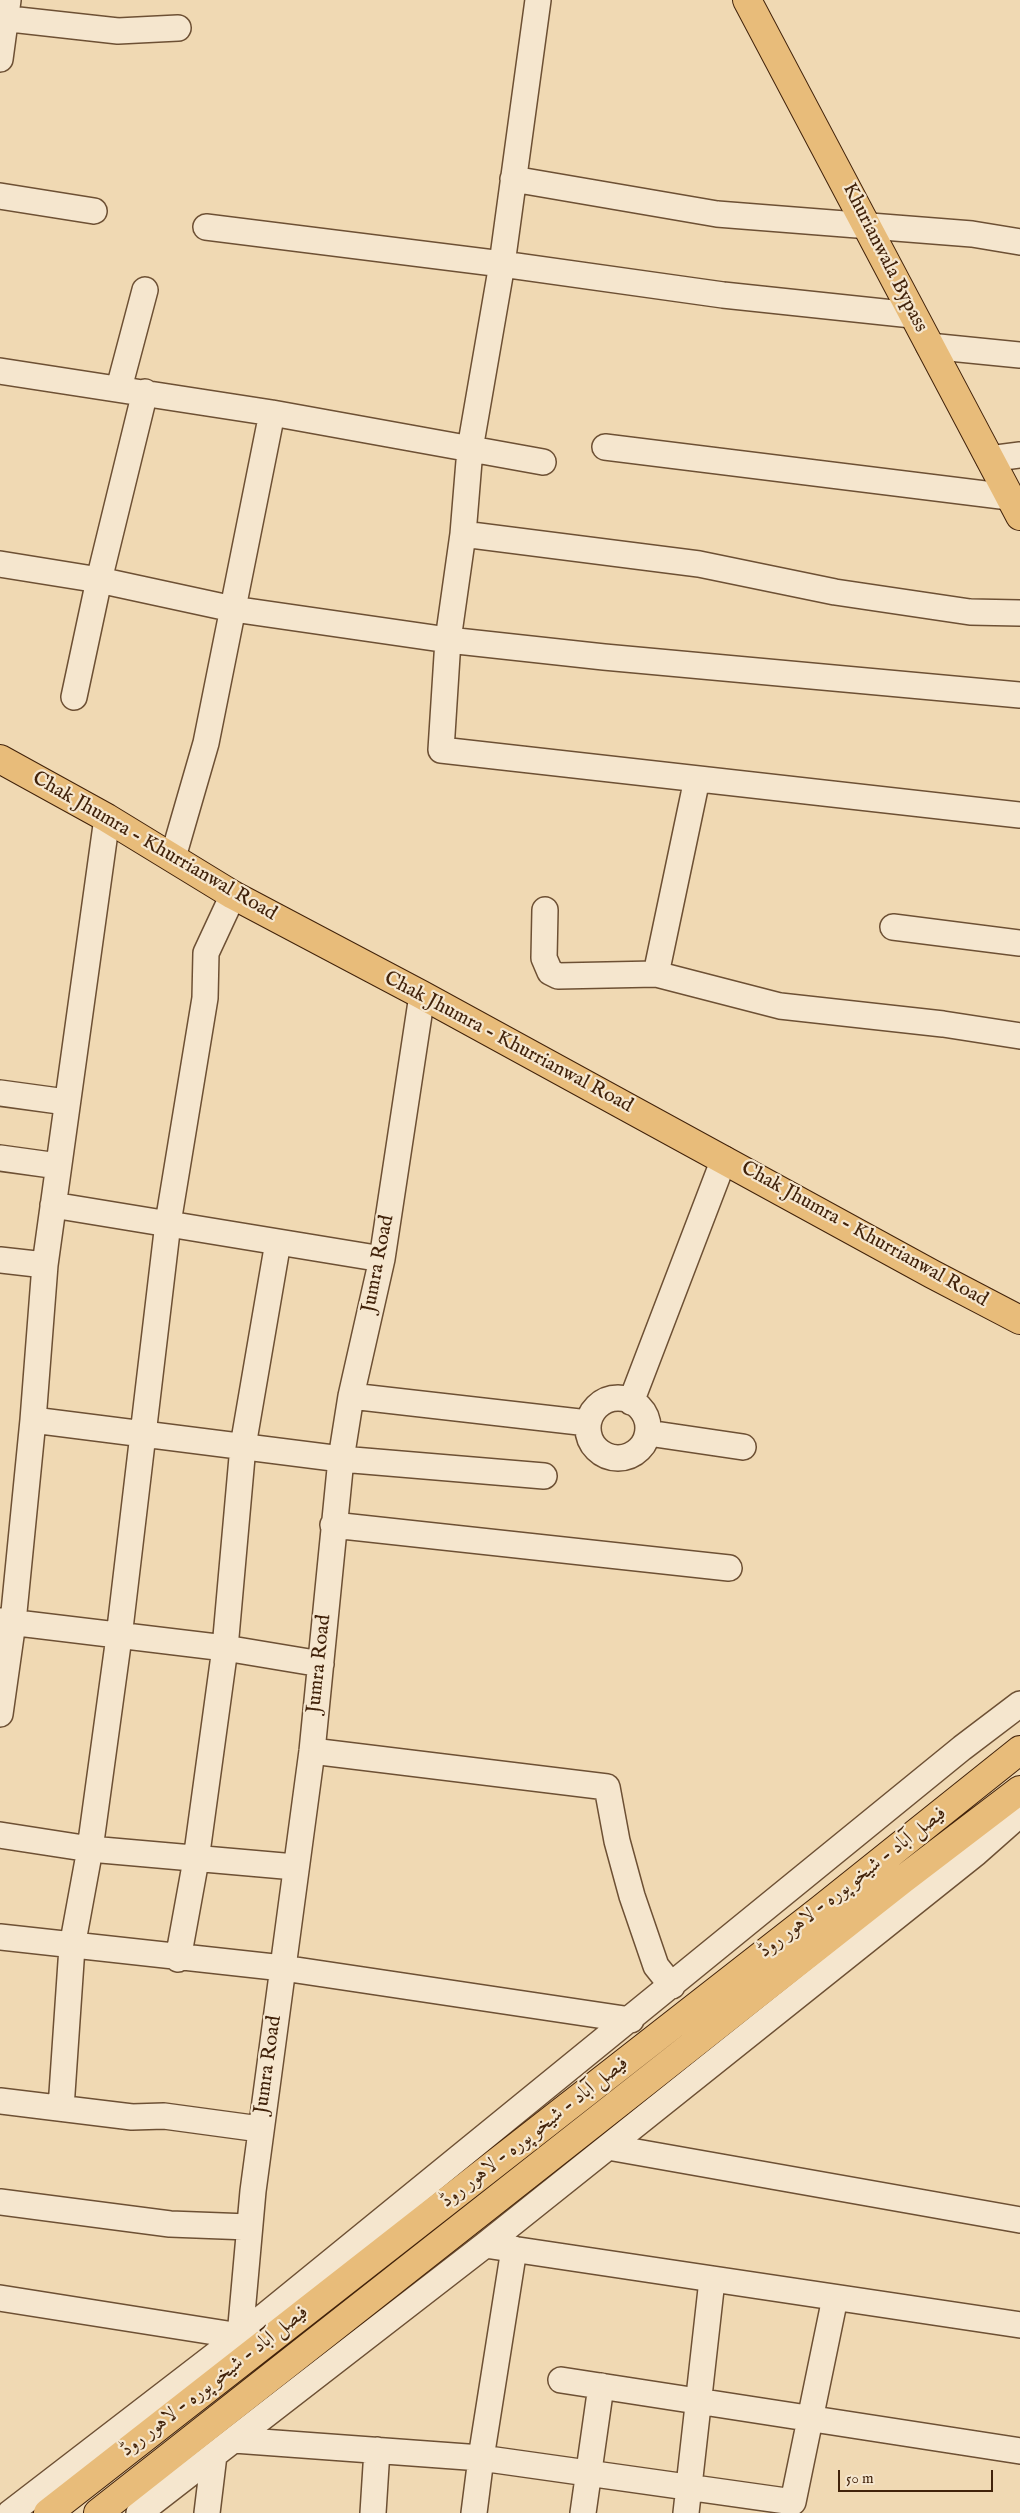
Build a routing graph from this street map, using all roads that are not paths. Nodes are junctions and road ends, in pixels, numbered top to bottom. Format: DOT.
graph roads {
  1 [pos="538,0"];
  2 [pos="748,0"];
  3 [pos="4,12"];
  4 [pos="178,28"];
  5 [pos="0,59"];
  6 [pos="513,179"];
  7 [pos="0,196"];
  8 [pos="94,211"];
  9 [pos="868,226"];
  10 [pos="206,227"];
  11 [pos="1020,242"];
  12 [pos="502,264"];
  13 [pos="145,290"];
  14 [pos="912,315"];
  15 [pos="929,346"];
  16 [pos="1020,355"];
  17 [pos="0,370"];
  18 [pos="119,388"];
  19 [pos="145,392"];
  20 [pos="272,413"];
  21 [pos="605,447"];
  22 [pos="470,449"];
  23 [pos="1020,455"];
  24 [pos="989,459"];
  25 [pos="543,462"];
  26 [pos="1015,507"];
  27 [pos="464,534"];
  28 [pos="0,564"];
  29 [pos="99,580"];
  30 [pos="233,609"];
  31 [pos="1020,613"];
  32 [pos="448,640"];
  33 [pos="1020,695"];
  34 [pos="74,698"];
  35 [pos="0,759"];
  36 [pos="697,779"];
  37 [pos="1020,815"];
  38 [pos="107,818"];
  39 [pos="172,857"];
  40 [pos="234,895"];
  41 [pos="545,910"];
  42 [pos="893,927"];
  43 [pos="1020,943"];
  44 [pos="656,974"];
  45 [pos="422,995"];
  46 [pos="1020,1036"];
  47 [pos="0,1093"];
  48 [pos="66,1102"];
  49 [pos="0,1158"];
  50 [pos="724,1159"];
  51 [pos="58,1166"];
  52 [pos="53,1206"];
  53 [pos="168,1223"];
  54 [pos="278,1242"];
  55 [pos="382,1259"];
  56 [pos="0,1260"];
  57 [pos="45,1265"];
  58 [pos="1020,1320"];
  59 [pos="351,1396"];
  60 [pos="631,1402"];
  61 [pos="33,1420"];
  62 [pos="588,1423"];
  63 [pos="143,1433"];
  64 [pos="648,1433"];
  65 [pos="242,1446"];
  66 [pos="744,1447"];
  67 [pos="341,1459"];
  68 [pos="544,1476"];
  69 [pos="333,1525"];
  70 [pos="729,1568"];
  71 [pos="6,1622"];
  72 [pos="119,1637"];
  73 [pos="225,1648"];
  74 [pos="320,1664"];
  75 [pos="1020,1704"];
  76 [pos="0,1714"];
  77 [pos="1020,1750"];
  78 [pos="312,1751"];
  79 [pos="1020,1790"];
  80 [pos="1020,1803"];
  81 [pos="1020,1814"];
  82 [pos="0,1835"];
  83 [pos="944,1847"];
  84 [pos="90,1849"];
  85 [pos="196,1860"];
  86 [pos="295,1867"];
  87 [pos="0,1937"];
  88 [pos="72,1947"];
  89 [pos="178,1958"];
  90 [pos="283,1968"];
  91 [pos="672,1986"];
  92 [pos="631,2020"];
  93 [pos="0,2101"];
  94 [pos="61,2108"];
  95 [pos="260,2129"];
  96 [pos="608,2147"];
  97 [pos="0,2202"];
  98 [pos="1020,2220"];
  99 [pos="249,2227"];
  100 [pos="485,2245"];
  101 [pos="514,2250"];
  102 [pos="712,2280"];
  103 [pos="0,2298"];
  104 [pos="835,2298"];
  105 [pos="1020,2325"];
  106 [pos="240,2336"];
  107 [pos="561,2380"];
  108 [pos="600,2386"];
  109 [pos="698,2401"];
  110 [pos="810,2419"];
  111 [pos="234,2440"];
  112 [pos="376,2450"];
  113 [pos="1020,2451"];
  114 [pos="214,2455"];
  115 [pos="481,2458"];
  116 [pos="588,2474"];
  117 [pos="689,2488"];
  118 [pos="792,2508"];
  119 [pos="10,2513"];
  120 [pos="48,2513"];
  121 [pos="98,2513"];
  122 [pos="139,2513"];
  123 [pos="206,2513"];
  124 [pos="373,2513"];
  125 [pos="474,2513"];
  126 [pos="583,2513"];
  127 [pos="686,2513"];
  1 -- 6 [label="street"];
  2 -- 9 [label="main road, Khurianwala Bypass"];
  3 -- 4 [label="street"];
  3 -- 5 [label="street"];
  6 -- 9 [label="street"];
  6 -- 12 [label="street"];
  7 -- 8 [label="street"];
  9 -- 11 [label="street"];
  9 -- 14 [label="main road, Khurianwala Bypass"];
  10 -- 12 [label="street"];
  12 -- 14 [label="street"];
  12 -- 22 [label="street"];
  13 -- 18 [label="street"];
  14 -- 15 [label="main road, Khurianwala Bypass"];
  15 -- 16 [label="street"];
  15 -- 24 [label="main road, Khurianwala Bypass"];
  17 -- 18 [label="street"];
  18 -- 19 [label="street"];
  19 -- 20 [label="street"];
  19 -- 29 [label="street"];
  20 -- 22 [label="street"];
  20 -- 30 [label="street"];
  21 -- 26 [label="street"];
  22 -- 25 [label="street"];
  22 -- 27 [label="street"];
  23 -- 24 [label="street"];
  24 -- 26 [label="main road, Khurianwala Bypass"];
  27 -- 31 [label="street"];
  27 -- 32 [label="street"];
  28 -- 29 [label="street"];
  29 -- 30 [label="street"];
  29 -- 34 [label="street"];
  30 -- 32 [label="street"];
  30 -- 39 [label="street"];
  32 -- 33 [label="street"];
  32 -- 36 [label="street"];
  35 -- 38 [label="main road, Chak Jhumra - Khurrianwal Road"];
  36 -- 37 [label="street"];
  36 -- 44 [label="street"];
  38 -- 39 [label="main road, Chak Jhumra - Khurrianwal Road"];
  38 -- 48 [label="street"];
  39 -- 40 [label="main road, Chak Jhumra - Khurrianwal Road"];
  40 -- 45 [label="main road, Chak Jhumra - Khurrianwal Road"];
  40 -- 53 [label="street"];
  41 -- 44 [label="street"];
  42 -- 43 [label="street"];
  44 -- 46 [label="street"];
  45 -- 50 [label="main road, Chak Jhumra - Khurrianwal Road"];
  45 -- 55 [label="street, Jumra Road"];
  47 -- 48 [label="street"];
  48 -- 51 [label="street"];
  49 -- 51 [label="street"];
  50 -- 58 [label="main road, Chak Jhumra - Khurrianwal Road"];
  50 -- 60 [label="street"];
  51 -- 52 [label="street"];
  52 -- 53 [label="street"];
  52 -- 57 [label="street"];
  53 -- 54 [label="street"];
  53 -- 63 [label="street"];
  54 -- 55 [label="street"];
  54 -- 65 [label="street"];
  55 -- 59 [label="street, Jumra Road"];
  56 -- 57 [label="street"];
  57 -- 61 [label="street"];
  59 -- 62 [label="street"];
  59 -- 67 [label="street, Jumra Road"];
  60 -- 62 [label="street"];
  60 -- 64 [label="street"];
  61 -- 63 [label="street"];
  61 -- 71 [label="street"];
  62 -- 64 [label="street"];
  63 -- 65 [label="street"];
  63 -- 72 [label="street"];
  64 -- 66 [label="street"];
  65 -- 67 [label="street"];
  65 -- 73 [label="street"];
  67 -- 68 [label="street"];
  67 -- 69 [label="street, Jumra Road"];
  69 -- 70 [label="street"];
  69 -- 74 [label="street, Jumra Road"];
  71 -- 72 [label="street"];
  71 -- 76 [label="street"];
  72 -- 73 [label="street"];
  72 -- 84 [label="street"];
  73 -- 74 [label="street"];
  73 -- 85 [label="street"];
  74 -- 78 [label="street, Jumra Road"];
  75 -- 91 [label="street"];
  77 -- 120 [label="main road, فیصل آباد - شیخو پورہ - لاہور روڈ"];
  78 -- 86 [label="street, Jumra Road"];
  78 -- 91 [label="street"];
  79 -- 83 [label="main road, فیصل آباد - شیخو پورہ - لاہور روڈ"];
  80 -- 83 [label="main road"];
  81 -- 96 [label="street"];
  82 -- 84 [label="street"];
  83 -- 121 [label="main road, فیصل آباد - شیخو پورہ - لاہور روڈ"];
  84 -- 85 [label="street"];
  84 -- 88 [label="street"];
  85 -- 86 [label="street"];
  85 -- 89 [label="street"];
  86 -- 90 [label="street, Jumra Road"];
  87 -- 88 [label="street"];
  88 -- 89 [label="street"];
  88 -- 94 [label="street"];
  89 -- 90 [label="street"];
  90 -- 92 [label="street"];
  90 -- 95 [label="street, Jumra Road"];
  91 -- 92 [label="street"];
  92 -- 106 [label="street"];
  93 -- 94 [label="street"];
  94 -- 95 [label="street"];
  95 -- 99 [label="street, Jumra Road"];
  96 -- 98 [label="street"];
  96 -- 100 [label="street"];
  97 -- 99 [label="street"];
  99 -- 106 [label="street, Jumra Road"];
  100 -- 101 [label="street"];
  100 -- 111 [label="street"];
  101 -- 102 [label="street"];
  101 -- 115 [label="street"];
  102 -- 104 [label="street"];
  102 -- 109 [label="street"];
  103 -- 106 [label="street"];
  104 -- 105 [label="street"];
  104 -- 110 [label="street"];
  106 -- 119 [label="street"];
  107 -- 108 [label="street"];
  108 -- 109 [label="street"];
  108 -- 116 [label="street"];
  109 -- 110 [label="street"];
  109 -- 117 [label="street"];
  110 -- 113 [label="street"];
  110 -- 118 [label="street"];
  111 -- 112 [label="street"];
  111 -- 114 [label="street"];
  112 -- 115 [label="street"];
  112 -- 124 [label="street"];
  114 -- 122 [label="street"];
  114 -- 123 [label="street"];
  115 -- 116 [label="street"];
  115 -- 125 [label="street"];
  116 -- 117 [label="street"];
  116 -- 126 [label="street"];
  117 -- 118 [label="street"];
  117 -- 127 [label="street"];
}
